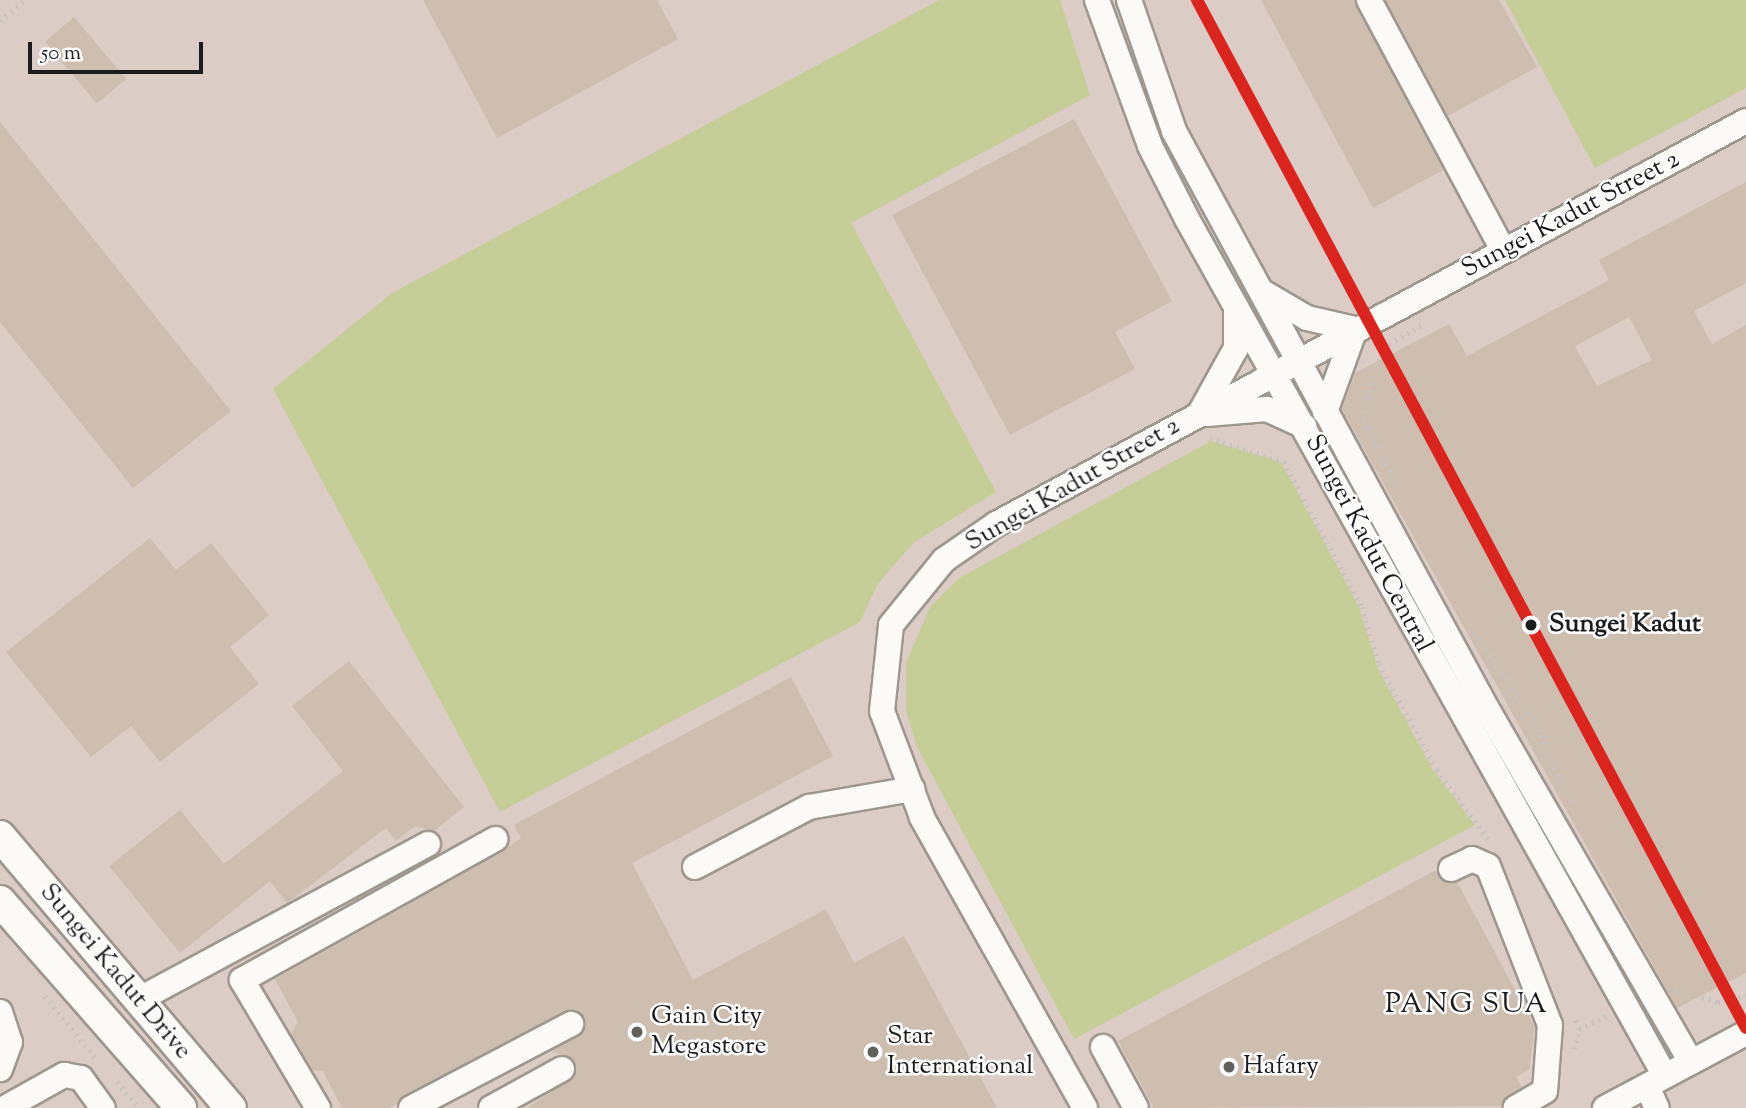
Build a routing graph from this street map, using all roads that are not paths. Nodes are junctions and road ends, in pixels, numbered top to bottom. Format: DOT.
graph roads {
  1 [pos="1097,0"];
  2 [pos="1129,0"];
  3 [pos="1369,0"];
  4 [pos="1746,121"];
  5 [pos="1503,250"];
  6 [pos="1261,291"];
  7 [pos="1236,308"];
  8 [pos="1355,329"];
  9 [pos="1296,359"];
  10 [pos="1272,372"];
  11 [pos="1325,412"];
  12 [pos="1197,415"];
  13 [pos="1304,426"];
  14 [pos="912,789"];
  15 [pos="0,836"];
  16 [pos="495,839"];
  17 [pos="428,844"];
  18 [pos="695,867"];
  19 [pos="1451,869"];
  20 [pos="0,901"];
  21 [pos="140,999"];
  22 [pos="0,1012"];
  23 [pos="571,1024"];
  24 [pos="1746,1032"];
  25 [pos="1103,1047"];
  26 [pos="1691,1062"];
  27 [pos="0,1069"];
  28 [pos="562,1069"];
  29 [pos="1656,1090"];
  30 [pos="5,1108"];
  31 [pos="103,1108"];
  32 [pos="181,1108"];
  33 [pos="231,1108"];
  34 [pos="318,1108"];
  35 [pos="411,1108"];
  36 [pos="491,1108"];
  37 [pos="1085,1108"];
  38 [pos="1136,1108"];
  39 [pos="1515,1108"];
  40 [pos="1605,1108"];
  1 -- 7 [label="street, Sungei Kadut Central"];
  2 -- 6 [label="street, Sungei Kadut Central"];
  3 -- 5 [label="street"];
  4 -- 5 [label="street, Sungei Kadut Street 2"];
  5 -- 8 [label="street, Sungei Kadut Street 2"];
  6 -- 8 [label="street"];
  6 -- 9 [label="street, Sungei Kadut Central"];
  7 -- 10 [label="street, Sungei Kadut Central"];
  7 -- 12 [label="street"];
  8 -- 9 [label="street, Sungei Kadut Street 2"];
  8 -- 11 [label="street"];
  9 -- 10 [label="street, Sungei Kadut Street 2"];
  9 -- 11 [label="street, Sungei Kadut Central"];
  10 -- 12 [label="street, Sungei Kadut Street 2"];
  10 -- 13 [label="street, Sungei Kadut Central"];
  11 -- 26 [label="street, Sungei Kadut Central"];
  12 -- 13 [label="street"];
  12 -- 14 [label="street, Sungei Kadut Street 2"];
  13 -- 29 [label="street, Sungei Kadut Central"];
  14 -- 18 [label="street"];
  14 -- 37 [label="street, Sungei Kadut Street 2"];
  15 -- 21 [label="main road, Sungei Kadut Drive"];
  16 -- 34 [label="street"];
  17 -- 21 [label="street"];
  19 -- 39 [label="street"];
  20 -- 32 [label="main road, Sungei Kadut Drive"];
  21 -- 33 [label="main road, Sungei Kadut Drive"];
  22 -- 27 [label="street"];
  23 -- 35 [label="street"];
  24 -- 26 [label="street"];
  25 -- 38 [label="street"];
  26 -- 29 [label="street"];
  28 -- 36 [label="street"];
  29 -- 40 [label="street"];
  30 -- 31 [label="street"];
}
